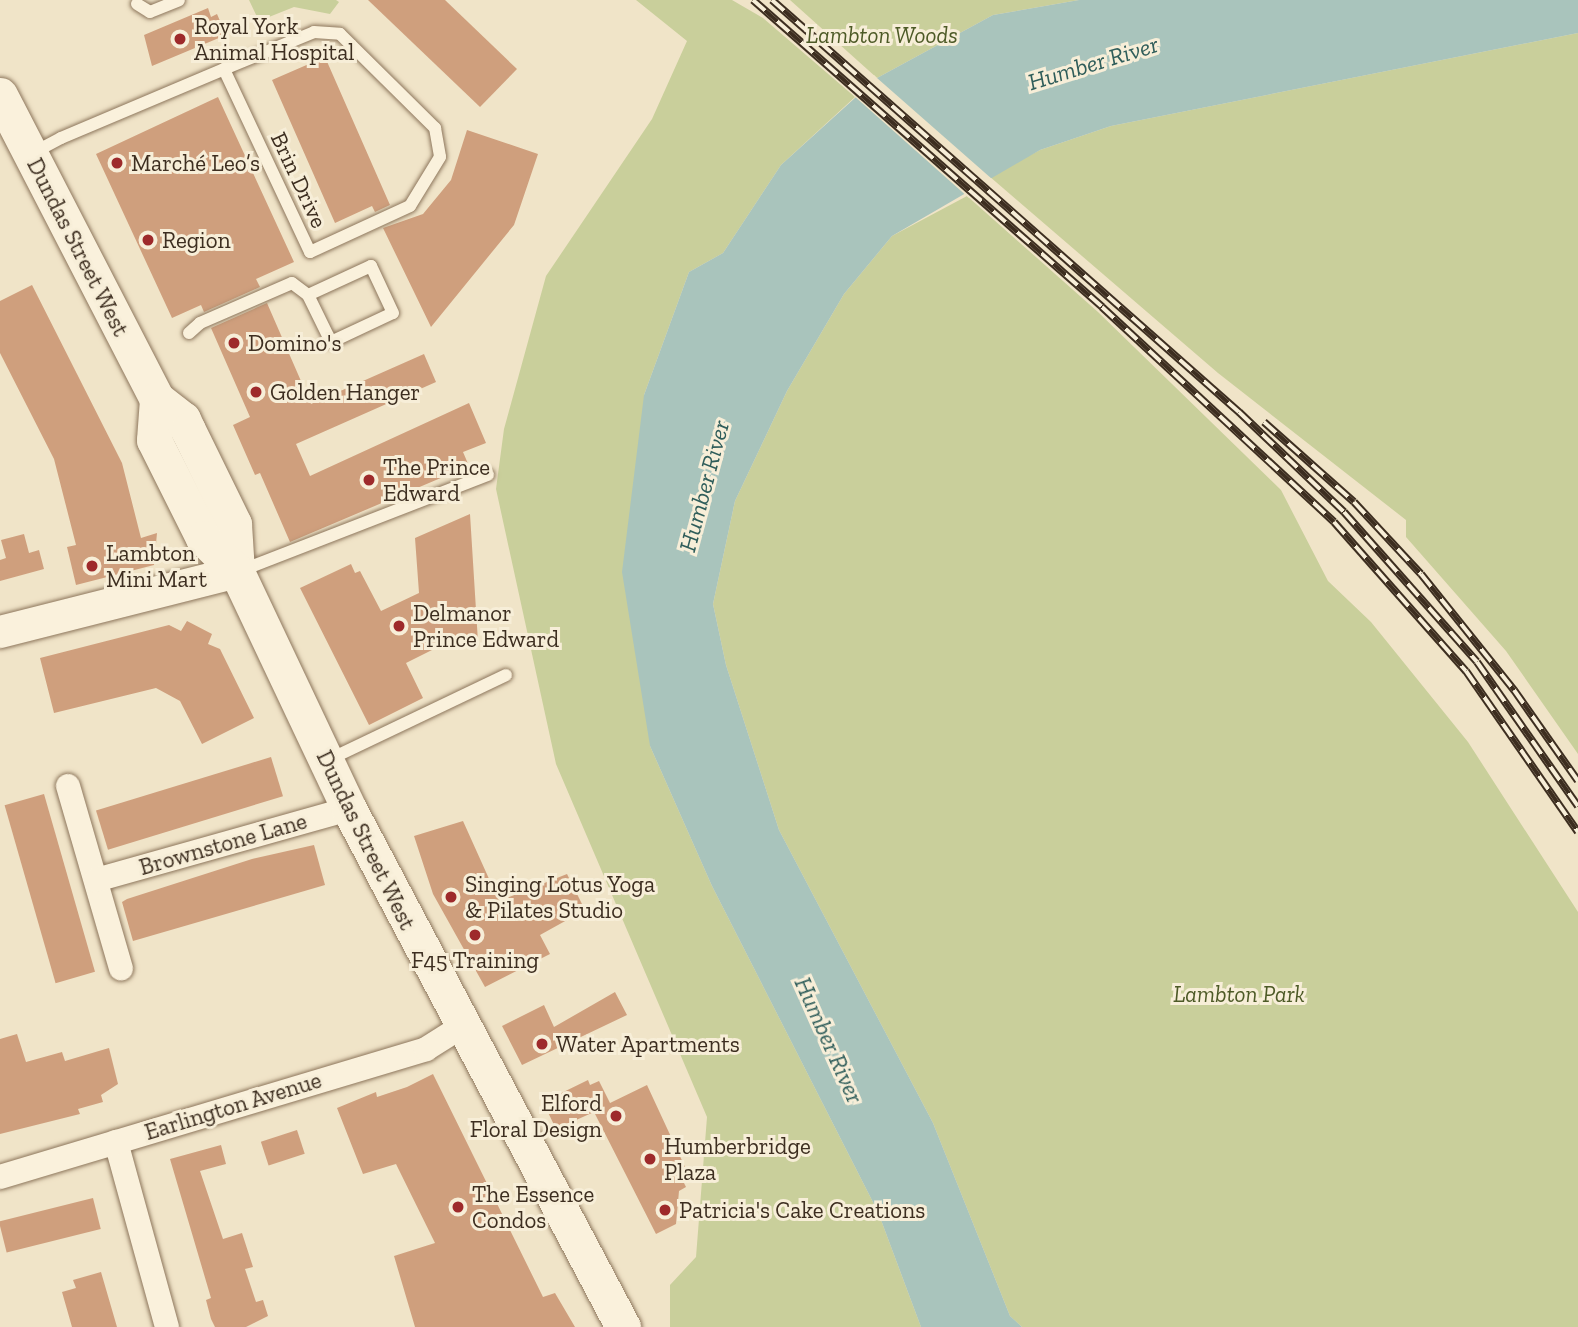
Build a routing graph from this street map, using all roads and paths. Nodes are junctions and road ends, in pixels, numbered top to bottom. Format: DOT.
graph roads {
  1 [pos="178,0"];
  2 [pos="137,4"];
  3 [pos="224,69"];
  4 [pos="0,95"];
  5 [pos="31,155"];
  6 [pos="308,295"];
  7 [pos="189,333"];
  8 [pos="488,475"];
  9 [pos="237,572"];
  10 [pos="0,632"];
  11 [pos="506,675"];
  12 [pos="326,761"];
  13 [pos="68,786"];
  14 [pos="349,809"];
  15 [pos="96,880"];
  16 [pos="121,968"];
  17 [pos="461,1027"];
  18 [pos="116,1142"];
  19 [pos="0,1177"];
  20 [pos="167,1327"];
  21 [pos="622,1327"];
  1 -- 2 [label="lane"];
  3 -- 3 [label="lane, Brin Drive"];
  3 -- 5 [label="lane"];
  4 -- 5 [label="main road, Dundas Street West"];
  5 -- 9 [label="main road, Dundas Street West"];
  6 -- 6 [label="lane"];
  6 -- 7 [label="lane"];
  8 -- 9 [label="lane"];
  9 -- 10 [label="street"];
  9 -- 12 [label="main road, Dundas Street West"];
  11 -- 12 [label="lane"];
  12 -- 14 [label="main road, Dundas Street West"];
  13 -- 15 [label="street"];
  14 -- 15 [label="street, Brownstone Lane"];
  14 -- 17 [label="main road, Dundas Street West"];
  15 -- 16 [label="street"];
  17 -- 18 [label="street, Earlington Avenue"];
  17 -- 21 [label="main road, Dundas Street West"];
  18 -- 19 [label="street, Earlington Avenue"];
  18 -- 20 [label="street"];
}
